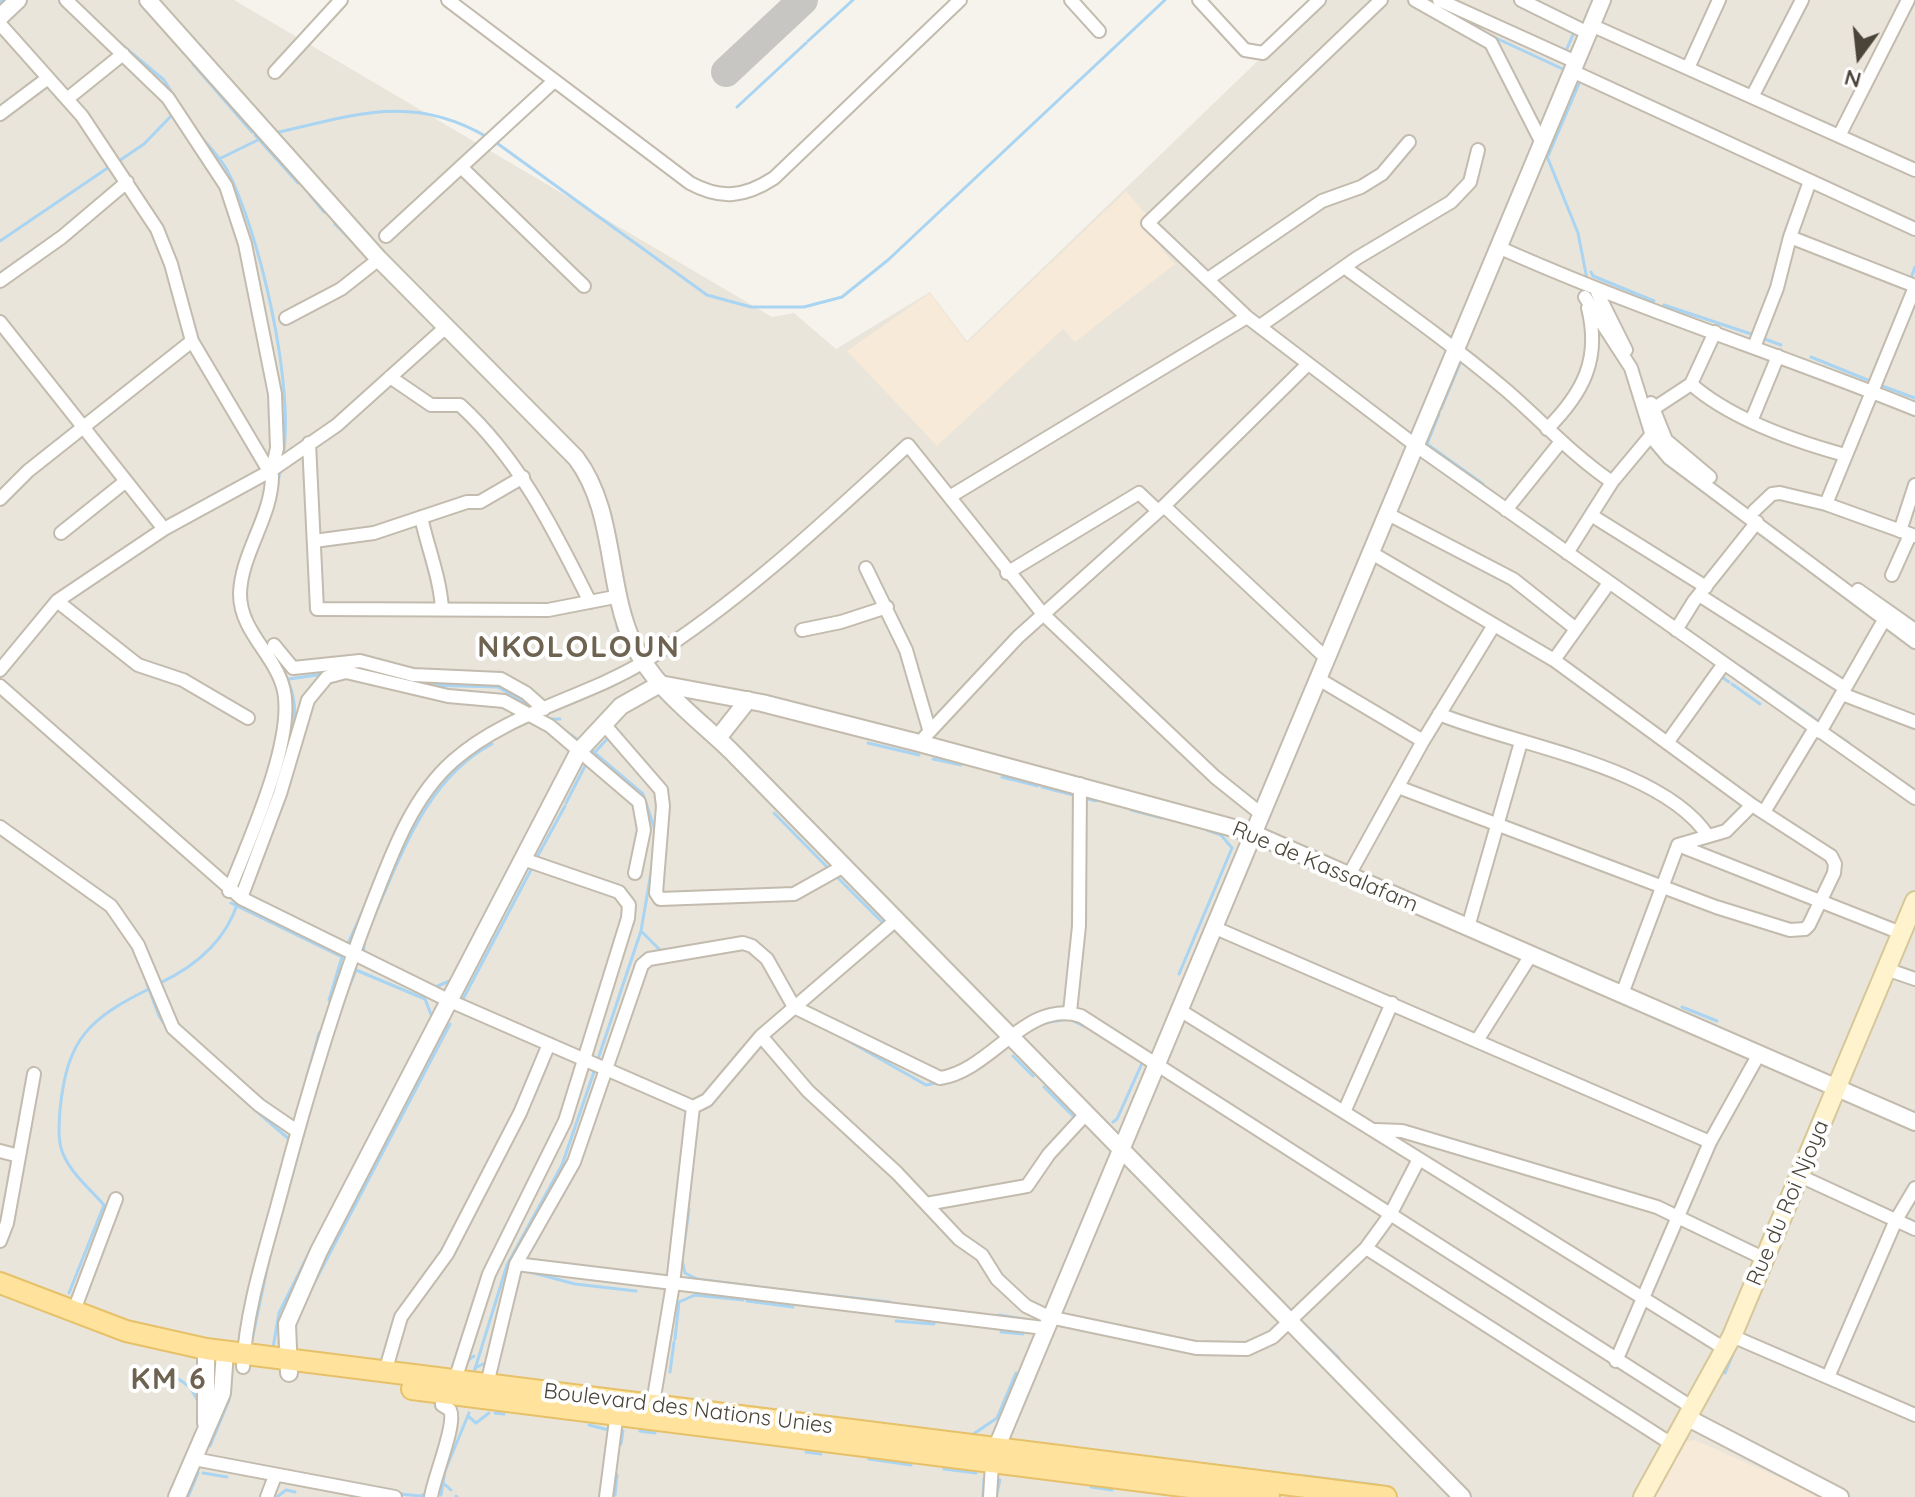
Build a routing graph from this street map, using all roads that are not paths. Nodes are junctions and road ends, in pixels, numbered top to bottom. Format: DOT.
graph roads {
  1 [pos="18,0"];
  2 [pos="66,0"];
  3 [pos="148,0"];
  4 [pos="341,0"];
  5 [pos="448,0"];
  6 [pos="960,0"];
  7 [pos="1071,0"];
  8 [pos="1199,0"];
  9 [pos="1319,0"];
  10 [pos="1381,0"];
  11 [pos="1415,0"];
  12 [pos="1439,0"];
  13 [pos="1521,0"];
  14 [pos="1602,0"];
  15 [pos="1719,0"];
  16 [pos="1802,0"];
  17 [pos="1908,0"];
  18 [pos="0,17"];
  19 [pos="0,24"];
  20 [pos="1589,29"];
  21 [pos="1099,31"];
  22 [pos="123,54"];
  23 [pos="1574,67"];
  24 [pos="1688,68"];
  25 [pos="275,72"];
  26 [pos="48,78"];
  27 [pos="553,82"];
  28 [pos="1752,97"];
  29 [pos="67,99"];
  30 [pos="0,114"];
  31 [pos="1839,136"];
  32 [pos="1409,142"];
  33 [pos="1542,143"];
  34 [pos="1478,150"];
  35 [pos="461,167"];
  36 [pos="1915,170"];
  37 [pos="120,171"];
  38 [pos="1810,181"];
  39 [pos="1915,229"];
  40 [pos="386,236"];
  41 [pos="1790,237"];
  42 [pos="1498,247"];
  43 [pos="379,259"];
  44 [pos="1344,267"];
  45 [pos="1208,279"];
  46 [pos="0,281"];
  47 [pos="584,286"];
  48 [pos="1915,286"];
  49 [pos="1588,291"];
  50 [pos="1247,317"];
  51 [pos="286,318"];
  52 [pos="0,322"];
  53 [pos="1260,326"];
  54 [pos="446,327"];
  55 [pos="1715,332"];
  56 [pos="192,341"];
  57 [pos="1456,347"];
  58 [pos="1754,347"];
  59 [pos="1778,356"];
  60 [pos="1308,364"];
  61 [pos="390,377"];
  62 [pos="1691,384"];
  63 [pos="1870,391"];
  64 [pos="1653,409"];
  65 [pos="1915,409"];
  66 [pos="1752,419"];
  67 [pos="85,428"];
  68 [pos="1547,429"];
  69 [pos="1652,434"];
  70 [pos="309,443"];
  71 [pos="1559,444"];
  72 [pos="1415,445"];
  73 [pos="1845,455"];
  74 [pos="271,470"];
  75 [pos="523,477"];
  76 [pos="126,481"];
  77 [pos="1612,482"];
  78 [pos="1915,485"];
  79 [pos="951,496"];
  80 [pos="0,499"];
  81 [pos="1826,504"];
  82 [pos="1161,508"];
  83 [pos="1506,510"];
  84 [pos="1386,513"];
  85 [pos="1591,515"];
  86 [pos="421,517"];
  87 [pos="1755,517"];
  88 [pos="164,529"];
  89 [pos="61,533"];
  90 [pos="1908,534"];
  91 [pos="314,541"];
  92 [pos="1370,552"];
  93 [pos="1567,553"];
  94 [pos="866,568"];
  95 [pos="1007,573"];
  96 [pos="1892,575"];
  97 [pos="1609,583"];
  98 [pos="1702,591"];
  99 [pos="620,596"];
  100 [pos="57,601"];
  101 [pos="590,602"];
  102 [pos="887,607"];
  103 [pos="442,609"];
  104 [pos="1043,614"];
  105 [pos="1884,620"];
  106 [pos="1494,625"];
  107 [pos="1576,629"];
  108 [pos="802,630"];
  109 [pos="1676,630"];
  110 [pos="1915,630"];
  111 [pos="1915,642"];
  112 [pos="274,645"];
  113 [pos="1326,658"];
  114 [pos="1554,660"];
  115 [pos="643,662"];
  116 [pos="1723,665"];
  117 [pos="0,670"];
  118 [pos="1317,678"];
  119 [pos="660,684"];
  120 [pos="0,686"];
  121 [pos="1843,691"];
  122 [pos="748,700"];
  123 [pos="542,710"];
  124 [pos="1439,714"];
  125 [pos="248,718"];
  126 [pos="1915,722"];
  127 [pos="603,723"];
  128 [pos="1818,730"];
  129 [pos="924,736"];
  130 [pos="718,738"];
  131 [pos="1423,741"];
  132 [pos="1521,742"];
  133 [pos="1667,743"];
  134 [pos="583,745"];
  135 [pos="1080,784"];
  136 [pos="1398,787"];
  137 [pos="1915,798"];
  138 [pos="1752,805"];
  139 [pos="1764,812"];
  140 [pos="1260,813"];
  141 [pos="1498,824"];
  142 [pos="0,827"];
  143 [pos="1252,833"];
  144 [pos="1708,836"];
  145 [pos="1678,845"];
  146 [pos="523,859"];
  147 [pos="844,866"];
  148 [pos="635,873"];
  149 [pos="1349,875"];
  150 [pos="1661,885"];
  151 [pos="235,895"];
  152 [pos="1915,901"];
  153 [pos="1821,903"];
  154 [pos="896,920"];
  155 [pos="1213,927"];
  156 [pos="1468,927"];
  157 [pos="1901,933"];
  158 [pos="352,955"];
  159 [pos="1531,955"];
  160 [pos="1886,969"];
  161 [pos="1915,979"];
  162 [pos="1622,994"];
  163 [pos="450,1001"];
  164 [pos="1392,1003"];
  165 [pos="794,1007"];
  166 [pos="1178,1009"];
  167 [pos="1070,1012"];
  168 [pos="761,1036"];
  169 [pos="1010,1036"];
  170 [pos="1478,1039"];
  171 [pos="549,1044"];
  172 [pos="1759,1054"];
  173 [pos="585,1059"];
  174 [pos="1155,1064"];
  175 [pos="606,1069"];
  176 [pos="34,1074"];
  177 [pos="1836,1088"];
  178 [pos="693,1107"];
  179 [pos="1344,1112"];
  180 [pos="1085,1115"];
  181 [pos="1915,1122"];
  182 [pos="1372,1129"];
  183 [pos="297,1131"];
  184 [pos="1710,1142"];
  185 [pos="1120,1149"];
  186 [pos="0,1151"];
  187 [pos="19,1156"];
  188 [pos="1419,1159"];
  189 [pos="1800,1176"];
  190 [pos="1915,1188"];
  191 [pos="116,1199"];
  192 [pos="926,1204"];
  193 [pos="1679,1214"];
  194 [pos="1390,1215"];
  195 [pos="1896,1220"];
  196 [pos="1915,1229"];
  197 [pos="0,1241"];
  198 [pos="1366,1248"];
  199 [pos="1765,1259"];
  200 [pos="516,1264"];
  201 [pos="0,1283"];
  202 [pos="673,1284"];
  203 [pos="0,1299"];
  204 [pos="1644,1299"];
  205 [pos="73,1313"];
  206 [pos="1047,1322"];
  207 [pos="1292,1322"];
  208 [pos="1729,1343"];
  209 [pos="225,1358"];
  210 [pos="1616,1361"];
  211 [pos="288,1367"];
  212 [pos="385,1372"];
  213 [pos="1828,1377"];
  214 [pos="487,1384"];
  215 [pos="448,1387"];
  216 [pos="617,1408"];
  217 [pos="652,1412"];
  218 [pos="1690,1413"];
  219 [pos="1915,1415"];
  220 [pos="1670,1443"];
  221 [pos="994,1455"];
  222 [pos="194,1459"];
  223 [pos="275,1476"];
  224 [pos="355,1494"];
  225 [pos="177,1497"];
  226 [pos="267,1497"];
  227 [pos="395,1497"];
  228 [pos="431,1497"];
  229 [pos="606,1497"];
  230 [pos="990,1497"];
  231 [pos="1271,1497"];
  232 [pos="1377,1497"];
  233 [pos="1462,1497"];
  234 [pos="1643,1497"];
  235 [pos="1840,1497"];
  1 -- 18 [label="street"];
  2 -- 22 [label="street"];
  3 -- 43 [label="street"];
  4 -- 25 [label="street"];
  5 -- 27 [label="street"];
  6 -- 27 [label="street"];
  7 -- 21 [label="street"];
  8 -- 9 [label="street"];
  10 -- 45 [label="street"];
  11 -- 33 [label="street"];
  12 -- 23 [label="street"];
  13 -- 20 [label="street"];
  14 -- 20 [label="street"];
  15 -- 24 [label="street"];
  16 -- 28 [label="street"];
  17 -- 31 [label="street"];
  19 -- 26 [label="street"];
  20 -- 23 [label="street"];
  20 -- 24 [label="street"];
  22 -- 29 [label="street"];
  22 -- 74 [label="street"];
  23 -- 33 [label="street"];
  23 -- 38 [label="street"];
  24 -- 28 [label="street"];
  26 -- 29 [label="street"];
  26 -- 30 [label="street"];
  27 -- 35 [label="street"];
  28 -- 31 [label="street"];
  29 -- 37 [label="street"];
  31 -- 36 [label="street"];
  32 -- 45 [label="street"];
  33 -- 42 [label="street"];
  34 -- 44 [label="street"];
  35 -- 40 [label="street"];
  35 -- 47 [label="street"];
  37 -- 46 [label="street"];
  37 -- 56 [label="street"];
  38 -- 39 [label="street"];
  38 -- 41 [label="street"];
  41 -- 48 [label="street"];
  41 -- 58 [label="street"];
  42 -- 49 [label="street"];
  42 -- 57 [label="street"];
  43 -- 51 [label="street"];
  43 -- 54 [label="street"];
  44 -- 53 [label="street"];
  44 -- 57 [label="street"];
  45 -- 50 [label="street"];
  48 -- 63 [label="street"];
  49 -- 55 [label="street"];
  49 -- 64 [label="street"];
  49 -- 68 [label="street"];
  49 -- 69 [label="street"];
  50 -- 53 [label="street"];
  50 -- 79 [label="street"];
  52 -- 67 [label="street"];
  53 -- 60 [label="street"];
  54 -- 61 [label="street"];
  54 -- 99 [label="street"];
  55 -- 58 [label="street"];
  55 -- 62 [label="street"];
  56 -- 67 [label="street"];
  56 -- 74 [label="street"];
  57 -- 68 [label="street"];
  57 -- 72 [label="street"];
  58 -- 59 [label="street"];
  59 -- 63 [label="street"];
  59 -- 66 [label="street"];
  60 -- 72 [label="street"];
  60 -- 82 [label="street"];
  61 -- 70 [label="street"];
  61 -- 75 [label="street"];
  62 -- 64 [label="street"];
  62 -- 66 [label="street"];
  63 -- 65 [label="street"];
  63 -- 73 [label="street"];
  64 -- 87 [label="street"];
  66 -- 73 [label="street"];
  67 -- 76 [label="street"];
  67 -- 80 [label="street"];
  68 -- 71 [label="street"];
  69 -- 77 [label="street"];
  69 -- 87 [label="street"];
  70 -- 74 [label="street"];
  70 -- 91 [label="street"];
  71 -- 77 [label="street"];
  71 -- 83 [label="street"];
  72 -- 83 [label="street"];
  72 -- 84 [label="street"];
  73 -- 81 [label="street"];
  74 -- 88 [label="street"];
  74 -- 151 [label="street"];
  75 -- 86 [label="street"];
  75 -- 101 [label="street"];
  76 -- 88 [label="street"];
  76 -- 89 [label="street"];
  77 -- 85 [label="street"];
  78 -- 90 [label="street"];
  79 -- 95 [label="street"];
  79 -- 115 [label="street"];
  81 -- 87 [label="street"];
  81 -- 90 [label="street"];
  82 -- 95 [label="street"];
  82 -- 104 [label="street"];
  82 -- 113 [label="street"];
  83 -- 93 [label="street"];
  84 -- 92 [label="street"];
  84 -- 107 [label="street"];
  85 -- 93 [label="street"];
  85 -- 98 [label="street"];
  86 -- 91 [label="street"];
  86 -- 103 [label="street"];
  87 -- 98 [label="street"];
  87 -- 105 [label="street"];
  87 -- 110 [label="street"];
  88 -- 100 [label="street"];
  90 -- 96 [label="street"];
  91 -- 103 [label="street"];
  92 -- 106 [label="street"];
  92 -- 113 [label="street"];
  93 -- 97 [label="street"];
  94 -- 102 [label="street"];
  95 -- 104 [label="street"];
  97 -- 107 [label="street"];
  97 -- 109 [label="street"];
  98 -- 109 [label="street"];
  98 -- 121 [label="street"];
  99 -- 101 [label="street"];
  99 -- 115 [label="street"];
  100 -- 117 [label="street"];
  100 -- 125 [label="street"];
  101 -- 103 [label="street"];
  102 -- 108 [label="street"];
  102 -- 129 [label="street"];
  104 -- 129 [label="street"];
  104 -- 140 [label="street"];
  105 -- 111 [label="street"];
  105 -- 121 [label="street"];
  106 -- 114 [label="street"];
  106 -- 124 [label="street"];
  107 -- 114 [label="street"];
  109 -- 116 [label="street"];
  112 -- 123 [label="street"];
  113 -- 118 [label="street"];
  114 -- 133 [label="street"];
  115 -- 119 [label="street"];
  115 -- 123 [label="street"];
  116 -- 128 [label="street"];
  116 -- 133 [label="street"];
  118 -- 131 [label="street"];
  118 -- 140 [label="street"];
  119 -- 122 [label="street, Rue de Kassalafam"];
  119 -- 127 [label="street"];
  119 -- 130 [label="street"];
  120 -- 151 [label="street"];
  121 -- 126 [label="street"];
  121 -- 128 [label="street"];
  122 -- 129 [label="street, Rue de Kassalafam"];
  122 -- 130 [label="street"];
  123 -- 134 [label="street"];
  123 -- 151 [label="street"];
  123 -- 158 [label="street"];
  124 -- 131 [label="street"];
  124 -- 132 [label="street"];
  127 -- 134 [label="street"];
  127 -- 147 [label="street"];
  128 -- 137 [label="street"];
  128 -- 139 [label="street"];
  129 -- 135 [label="street, Rue de Kassalafam"];
  130 -- 147 [label="street"];
  131 -- 136 [label="street"];
  132 -- 141 [label="street"];
  132 -- 144 [label="street"];
  133 -- 138 [label="street"];
  134 -- 146 [label="street"];
  134 -- 148 [label="street"];
  135 -- 143 [label="street, Rue de Kassalafam"];
  135 -- 167 [label="street"];
  136 -- 141 [label="street"];
  136 -- 149 [label="street"];
  138 -- 139 [label="street"];
  138 -- 144 [label="street"];
  139 -- 153 [label="street"];
  140 -- 143 [label="street"];
  141 -- 150 [label="street"];
  141 -- 156 [label="street"];
  142 -- 183 [label="street"];
  143 -- 149 [label="street, Rue de Kassalafam"];
  143 -- 155 [label="street"];
  144 -- 145 [label="street"];
  145 -- 150 [label="street"];
  145 -- 153 [label="street"];
  146 -- 163 [label="street"];
  146 -- 173 [label="street"];
  147 -- 154 [label="street"];
  149 -- 156 [label="street, Rue de Kassalafam"];
  150 -- 153 [label="street"];
  150 -- 162 [label="street"];
  151 -- 158 [label="street"];
  152 -- 157 [label="main road, Rue du Roi Njoya"];
  153 -- 157 [label="street"];
  154 -- 165 [label="street"];
  154 -- 169 [label="street"];
  155 -- 164 [label="street"];
  155 -- 166 [label="street"];
  156 -- 159 [label="street, Rue de Kassalafam"];
  157 -- 160 [label="main road, Rue du Roi Njoya"];
  158 -- 163 [label="street"];
  158 -- 183 [label="street"];
  159 -- 162 [label="street, Rue de Kassalafam"];
  159 -- 170 [label="street"];
  160 -- 161 [label="street"];
  160 -- 177 [label="main road, Rue du Roi Njoya"];
  162 -- 172 [label="street, Rue de Kassalafam"];
  163 -- 171 [label="street"];
  163 -- 211 [label="street"];
  164 -- 170 [label="street"];
  164 -- 179 [label="street"];
  165 -- 168 [label="street"];
  165 -- 169 [label="street"];
  165 -- 175 [label="street"];
  166 -- 174 [label="street"];
  166 -- 179 [label="street"];
  167 -- 169 [label="street"];
  167 -- 174 [label="street"];
  168 -- 178 [label="street"];
  168 -- 192 [label="street"];
  169 -- 180 [label="street"];
  170 -- 184 [label="street"];
  171 -- 173 [label="street"];
  171 -- 212 [label="street"];
  172 -- 177 [label="street, Rue de Kassalafam"];
  172 -- 184 [label="street"];
  173 -- 175 [label="street"];
  173 -- 215 [label="street"];
  174 -- 185 [label="street"];
  174 -- 194 [label="street"];
  175 -- 178 [label="street"];
  175 -- 200 [label="street"];
  176 -- 187 [label="street"];
  177 -- 181 [label="street, Rue de Kassalafam"];
  177 -- 189 [label="main road, Rue du Roi Njoya"];
  178 -- 202 [label="street"];
  179 -- 182 [label="street"];
  180 -- 185 [label="street"];
  180 -- 192 [label="street"];
  182 -- 188 [label="street"];
  182 -- 193 [label="street"];
  183 -- 209 [label="street"];
  184 -- 193 [label="street"];
  185 -- 206 [label="street"];
  185 -- 207 [label="street"];
  186 -- 187 [label="street"];
  187 -- 197 [label="street"];
  188 -- 194 [label="street"];
  188 -- 204 [label="street"];
  189 -- 195 [label="street"];
  189 -- 199 [label="main road, Rue du Roi Njoya"];
  190 -- 195 [label="street"];
  191 -- 205 [label="street"];
  192 -- 206 [label="street"];
  193 -- 199 [label="street"];
  193 -- 204 [label="street"];
  194 -- 198 [label="street"];
  194 -- 210 [label="street"];
  195 -- 196 [label="street"];
  195 -- 213 [label="street"];
  198 -- 207 [label="street"];
  198 -- 220 [label="street"];
  199 -- 208 [label="main road, Rue du Roi Njoya"];
  200 -- 202 [label="street"];
  200 -- 214 [label="street"];
  201 -- 205 [label="main road, Boulevard des Nations Unies"];
  202 -- 206 [label="street"];
  202 -- 217 [label="street"];
  203 -- 209 [label="main road, Boulevard des Nations Unies"];
  204 -- 208 [label="street"];
  204 -- 210 [label="street"];
  205 -- 209 [label="main road, Boulevard des Nations Unies"];
  206 -- 207 [label="street"];
  206 -- 221 [label="street"];
  207 -- 233 [label="street"];
  208 -- 213 [label="street"];
  208 -- 218 [label="main road, Rue du Roi Njoya"];
  209 -- 211 [label="main road, Boulevard des Nations Unies"];
  209 -- 222 [label="street"];
  210 -- 218 [label="street"];
  211 -- 212 [label="main road, Boulevard des Nations Unies"];
  211 -- 215 [label="main road, Boulevard des Nations Unies"];
  212 -- 215 [label="main road, Boulevard des Nations Unies"];
  213 -- 219 [label="street"];
  214 -- 215 [label="main road, Boulevard des Nations Unies"];
  214 -- 216 [label="main road, Boulevard des Nations Unies"];
  215 -- 216 [label="main road, Boulevard des Nations Unies"];
  215 -- 228 [label="street"];
  216 -- 217 [label="main road, Boulevard des Nations Unies"];
  216 -- 229 [label="street"];
  217 -- 221 [label="main road, Boulevard des Nations Unies"];
  218 -- 220 [label="main road, Rue du Roi Njoya"];
  218 -- 235 [label="street"];
  220 -- 234 [label="main road, Rue du Roi Njoya"];
  221 -- 230 [label="street"];
  221 -- 231 [label="main road, Boulevard des Nations Unies"];
  221 -- 232 [label="main road, Boulevard des Nations Unies"];
  222 -- 223 [label="street"];
  222 -- 225 [label="street"];
  223 -- 224 [label="street"];
  223 -- 226 [label="street"];
  224 -- 227 [label="street"];
}
